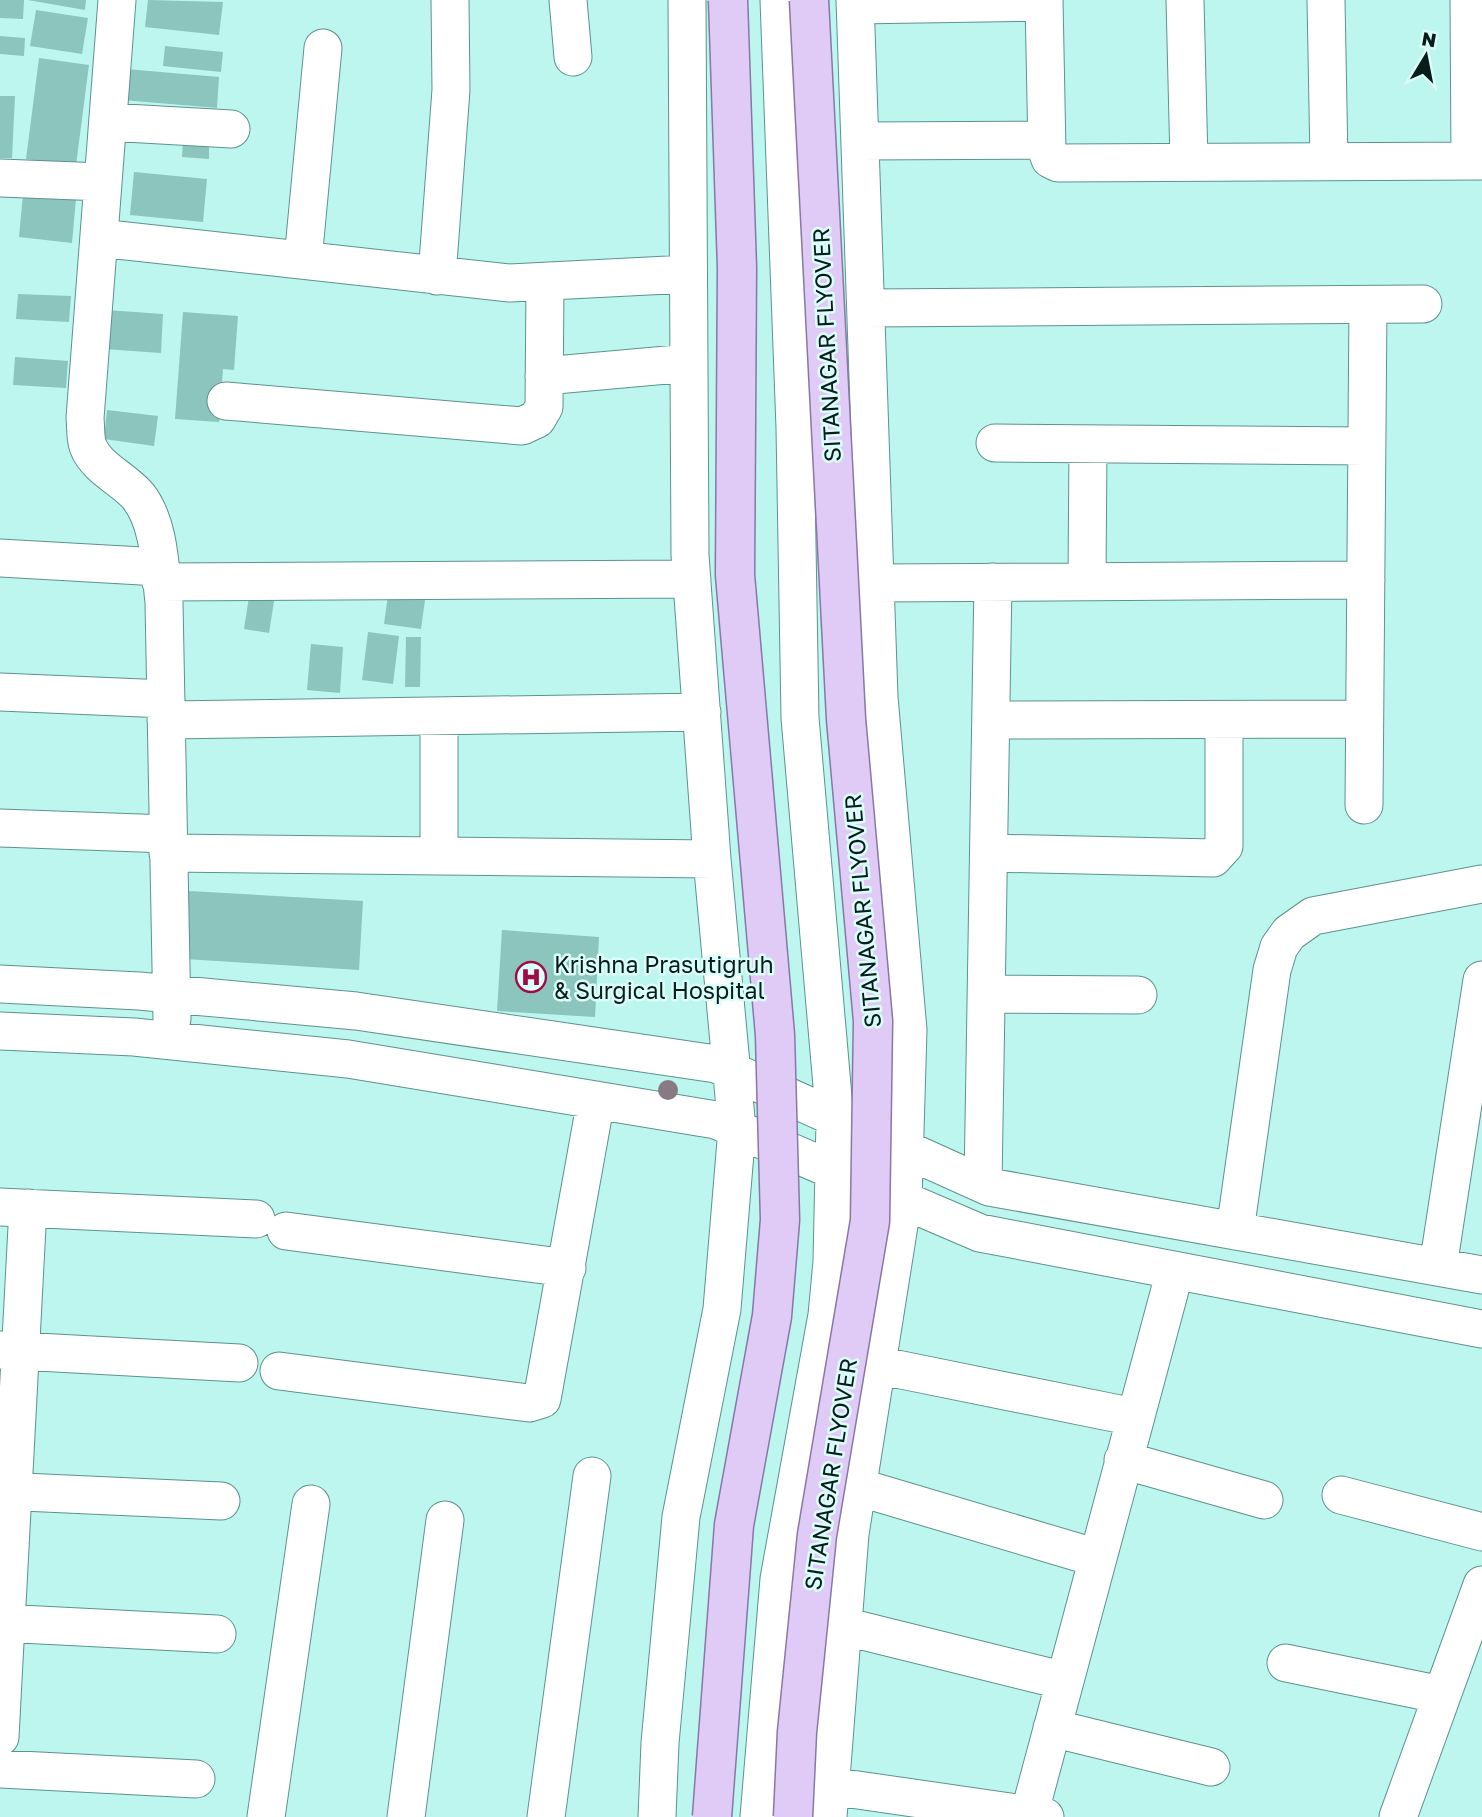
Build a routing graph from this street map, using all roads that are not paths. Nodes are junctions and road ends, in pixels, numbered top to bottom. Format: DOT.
graph roads {
  1 [pos="117,0"];
  2 [pos="450,0"];
  3 [pos="568,0"];
  4 [pos="687,0"];
  5 [pos="727,0"];
  6 [pos="779,0"];
  7 [pos="809,0"];
  8 [pos="1185,0"];
  9 [pos="1326,0"];
  10 [pos="1469,0"];
  11 [pos="1044,1"];
  12 [pos="855,3"];
  13 [pos="323,48"];
  14 [pos="573,57"];
  15 [pos="108,122"];
  16 [pos="231,129"];
  17 [pos="860,141"];
  18 [pos="1046,141"];
  19 [pos="1329,161"];
  20 [pos="1476,161"];
  21 [pos="1189,162"];
  22 [pos="0,178"];
  23 [pos="103,182"];
  24 [pos="99,237"];
  25 [pos="303,260"];
  26 [pos="688,274"];
  27 [pos="437,276"];
  28 [pos="545,283"];
  29 [pos="1423,304"];
  30 [pos="1368,305"];
  31 [pos="867,308"];
  32 [pos="689,363"];
  33 [pos="544,376"];
  34 [pos="226,401"];
  35 [pos="995,443"];
  36 [pos="1088,444"];
  37 [pos="1367,446"];
  38 [pos="0,558"];
  39 [pos="160,575"];
  40 [pos="692,579"];
  41 [pos="1366,580"];
  42 [pos="1087,581"];
  43 [pos="993,582"];
  44 [pos="875,583"];
  45 [pos="0,692"];
  46 [pos="166,709"];
  47 [pos="702,712"];
  48 [pos="439,716"];
  49 [pos="1364,719"];
  50 [pos="992,720"];
  51 [pos="1224,720"];
  52 [pos="1364,805"];
  53 [pos="0,828"];
  54 [pos="168,844"];
  55 [pos="989,853"];
  56 [pos="439,856"];
  57 [pos="712,859"];
  58 [pos="1482,884"];
  59 [pos="1482,980"];
  60 [pos="0,984"];
  61 [pos="986,994"];
  62 [pos="171,995"];
  63 [pos="1138,995"];
  64 [pos="0,1031"];
  65 [pos="172,1041"];
  66 [pos="733,1072"];
  67 [pos="596,1100"];
  68 [pos="835,1119"];
  69 [pos="737,1129"];
  70 [pos="905,1149"];
  71 [pos="835,1173"];
  72 [pos="983,1184"];
  73 [pos="903,1200"];
  74 [pos="14,1208"];
  75 [pos="1235,1231"];
  76 [pos="1438,1267"];
  77 [pos="567,1268"];
  78 [pos="1175,1270"];
  79 [pos="1482,1275"];
  80 [pos="1482,1329"];
  81 [pos="10,1351"];
  82 [pos="239,1363"];
  83 [pos="877,1365"];
  84 [pos="279,1371"];
  85 [pos="1134,1417"];
  86 [pos="1123,1460"];
  87 [pos="592,1476"];
  88 [pos="858,1487"];
  89 [pos="7,1491"];
  90 [pos="1341,1494"];
  91 [pos="1264,1500"];
  92 [pos="221,1501"];
  93 [pos="312,1504"];
  94 [pos="445,1520"];
  95 [pos="1482,1532"];
  96 [pos="1097,1558"];
  97 [pos="1482,1585"];
  98 [pos="3,1623"];
  99 [pos="843,1626"];
  100 [pos="217,1634"];
  101 [pos="1286,1662"];
  102 [pos="1065,1681"];
  103 [pos="1442,1695"];
  104 [pos="1052,1728"];
  105 [pos="0,1737"];
  106 [pos="1211,1767"];
  107 [pos="0,1769"];
  108 [pos="196,1779"];
  109 [pos="829,1802"];
  110 [pos="1037,1816"];
  111 [pos="266,1817"];
  112 [pos="406,1817"];
  113 [pos="546,1817"];
  114 [pos="657,1817"];
  115 [pos="712,1817"];
  116 [pos="759,1817"];
  117 [pos="793,1817"];
  118 [pos="1398,1817"];
  1 -- 15 [label="street"];
  2 -- 27 [label="street"];
  3 -- 14 [label="street"];
  4 -- 26 [label="street"];
  5 -- 115 [label="main road, bridge"];
  6 -- 68 [label="street"];
  7 -- 117 [label="main road, SITANAGAR FLYOVER, bridge"];
  8 -- 21 [label="street"];
  9 -- 19 [label="street"];
  10 -- 20 [label="street"];
  11 -- 12 [label="street"];
  11 -- 18 [label="street"];
  12 -- 17 [label="street"];
  13 -- 25 [label="street"];
  15 -- 16 [label="street"];
  15 -- 23 [label="street"];
  17 -- 18 [label="street"];
  17 -- 31 [label="street"];
  18 -- 21 [label="street"];
  19 -- 20 [label="street"];
  19 -- 21 [label="street"];
  22 -- 23 [label="street"];
  23 -- 24 [label="street"];
  24 -- 25 [label="street"];
  24 -- 39 [label="street"];
  25 -- 27 [label="street"];
  26 -- 28 [label="street"];
  26 -- 32 [label="street"];
  27 -- 28 [label="street"];
  28 -- 33 [label="street"];
  29 -- 30 [label="street"];
  30 -- 31 [label="street"];
  30 -- 37 [label="street"];
  31 -- 44 [label="street"];
  32 -- 33 [label="street"];
  32 -- 40 [label="street"];
  33 -- 34 [label="street"];
  35 -- 36 [label="street"];
  36 -- 37 [label="street"];
  36 -- 42 [label="street"];
  37 -- 41 [label="street"];
  38 -- 39 [label="street"];
  39 -- 40 [label="street"];
  39 -- 46 [label="street"];
  40 -- 47 [label="street"];
  41 -- 42 [label="street"];
  41 -- 49 [label="street"];
  42 -- 43 [label="street"];
  43 -- 44 [label="street"];
  43 -- 50 [label="street"];
  44 -- 70 [label="street"];
  45 -- 46 [label="street"];
  46 -- 48 [label="street"];
  46 -- 54 [label="street"];
  47 -- 48 [label="street"];
  47 -- 57 [label="street"];
  48 -- 56 [label="street"];
  49 -- 51 [label="street"];
  49 -- 52 [label="street"];
  50 -- 51 [label="street"];
  50 -- 55 [label="street"];
  51 -- 55 [label="street"];
  53 -- 54 [label="street"];
  54 -- 56 [label="street"];
  54 -- 62 [label="street"];
  55 -- 61 [label="street"];
  56 -- 57 [label="street"];
  57 -- 66 [label="street"];
  58 -- 75 [label="street"];
  59 -- 76 [label="street"];
  60 -- 62 [label="street"];
  61 -- 63 [label="street"];
  61 -- 72 [label="street"];
  62 -- 65 [label="street"];
  62 -- 66 [label="street"];
  64 -- 65 [label="street"];
  65 -- 67 [label="street"];
  66 -- 68 [label="street"];
  66 -- 69 [label="street"];
  67 -- 69 [label="street"];
  67 -- 77 [label="street"];
  68 -- 70 [label="street"];
  68 -- 71 [label="street"];
  69 -- 71 [label="street"];
  69 -- 114 [label="street"];
  70 -- 72 [label="street"];
  70 -- 73 [label="street"];
  71 -- 73 [label="street"];
  71 -- 116 [label="street"];
  72 -- 75 [label="street"];
  73 -- 78 [label="street"];
  73 -- 83 [label="street"];
  74 -- 77 [label="street"];
  74 -- 81 [label="street"];
  75 -- 76 [label="street"];
  76 -- 79 [label="street"];
  77 -- 84 [label="street"];
  78 -- 80 [label="street"];
  78 -- 85 [label="street"];
  81 -- 82 [label="street"];
  81 -- 89 [label="street"];
  83 -- 85 [label="street"];
  83 -- 88 [label="street"];
  85 -- 86 [label="street"];
  86 -- 91 [label="street"];
  86 -- 96 [label="street"];
  87 -- 113 [label="street"];
  88 -- 96 [label="street"];
  88 -- 99 [label="street"];
  89 -- 92 [label="street"];
  89 -- 98 [label="street"];
  90 -- 95 [label="street"];
  93 -- 111 [label="street"];
  94 -- 112 [label="street"];
  96 -- 102 [label="street"];
  97 -- 103 [label="street"];
  98 -- 100 [label="street"];
  98 -- 105 [label="street"];
  99 -- 102 [label="street"];
  99 -- 109 [label="street"];
  101 -- 103 [label="street"];
  102 -- 104 [label="street"];
  103 -- 118 [label="street"];
  104 -- 106 [label="street"];
  104 -- 110 [label="street"];
  107 -- 108 [label="street"];
  109 -- 110 [label="street"];
}
